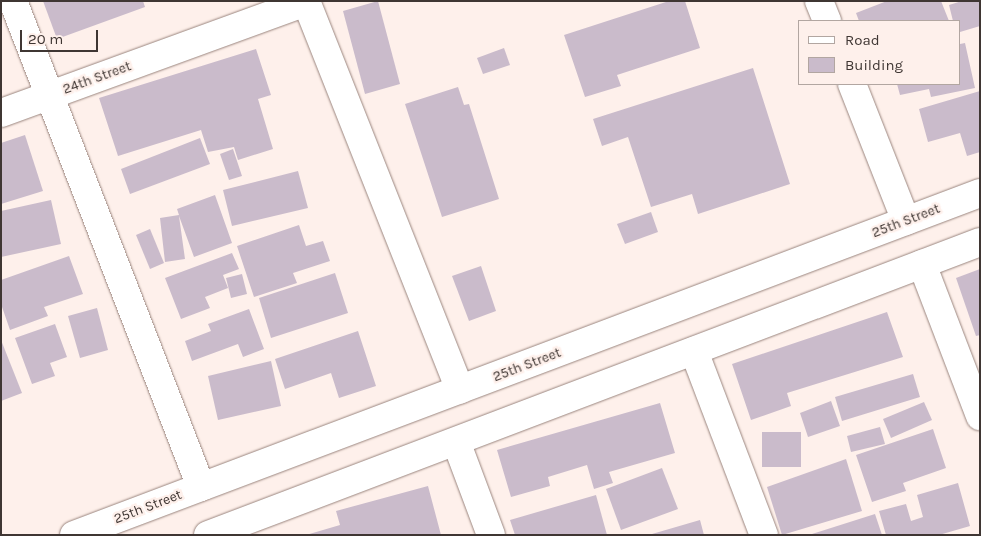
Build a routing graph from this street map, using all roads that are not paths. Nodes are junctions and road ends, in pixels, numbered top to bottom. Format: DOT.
graph roads {
  1 [pos="13,1"];
  2 [pos="819,1"];
  3 [pos="306,2"];
  4 [pos="827,20"];
  5 [pos="852,85"];
  6 [pos="49,95"];
  7 [pos="1,114"];
  8 [pos="980,193"];
  9 [pos="906,221"];
  10 [pos="980,242"];
  11 [pos="922,264"];
  12 [pos="694,350"];
  13 [pos="460,390"];
  14 [pos="980,416"];
  15 [pos="457,444"];
  16 [pos="202,487"];
  17 [pos="215,534"];
  18 [pos="74,535"];
  19 [pos="491,535"];
  20 [pos="764,535"];
  1 -- 6 [label="street"];
  2 -- 4 [label="street"];
  3 -- 6 [label="street, 24th Street"];
  3 -- 13 [label="street"];
  5 -- 9 [label="street"];
  6 -- 7 [label="street, 24th Street"];
  6 -- 16 [label="street"];
  8 -- 9 [label="street, 25th Street"];
  9 -- 13 [label="street, 25th Street"];
  10 -- 11 [label="street"];
  11 -- 12 [label="street"];
  11 -- 14 [label="street"];
  12 -- 15 [label="street"];
  12 -- 20 [label="street"];
  13 -- 16 [label="street, 25th Street"];
  15 -- 17 [label="street"];
  15 -- 19 [label="street"];
  16 -- 18 [label="street, 25th Street"];
}
